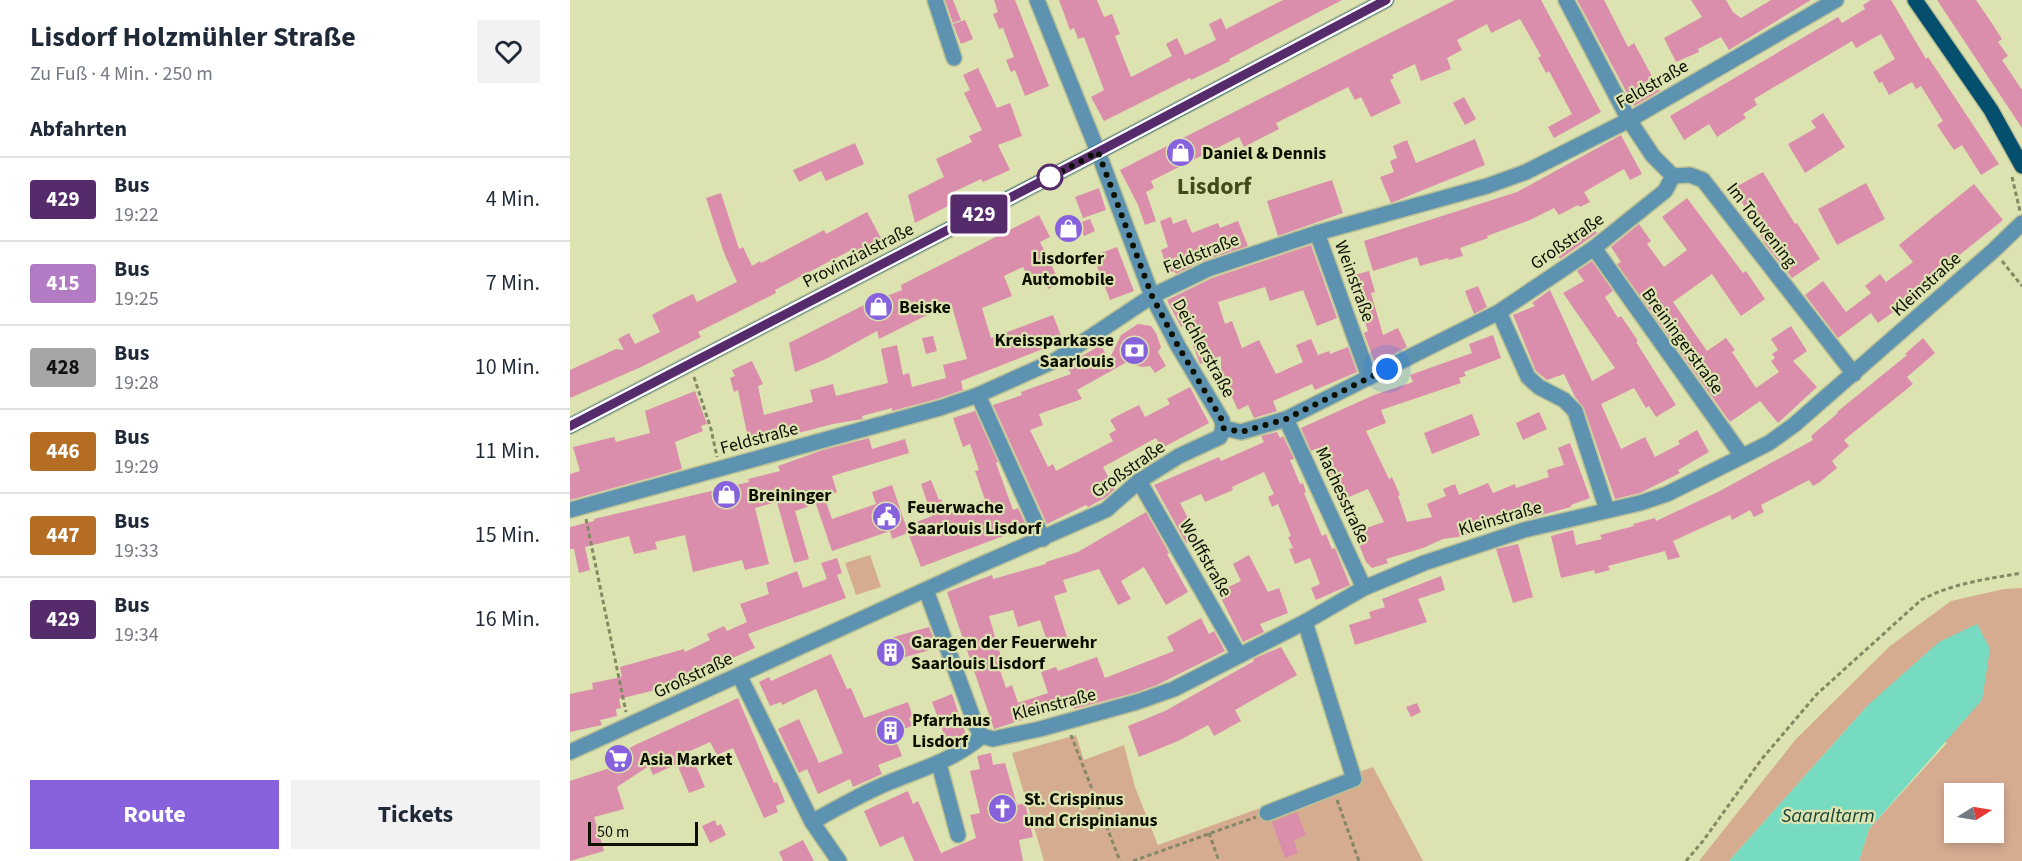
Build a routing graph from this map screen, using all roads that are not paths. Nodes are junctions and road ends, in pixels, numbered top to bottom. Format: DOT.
graph roads {
  1 [pos="935,0"];
  2 [pos="1037,0"];
  3 [pos="1386,0"];
  4 [pos="1566,0"];
  5 [pos="1836,0"];
  6 [pos="1915,0"];
  7 [pos="954,58"];
  8 [pos="1629,120"];
  9 [pos="1098,152"];
  10 [pos="2022,166"];
  11 [pos="1673,176"];
  12 [pos="2022,223"];
  13 [pos="1317,233"];
  14 [pos="1594,248"];
  15 [pos="1152,296"];
  16 [pos="1499,312"];
  17 [pos="1854,374"];
  18 [pos="1369,377"];
  19 [pos="978,395"];
  20 [pos="1286,419"];
  21 [pos="570,426"];
  22 [pos="1223,428"];
  23 [pos="1742,456"];
  24 [pos="1139,481"];
  25 [pos="577,508"];
  26 [pos="1607,510"];
  27 [pos="1043,539"];
  28 [pos="1364,588"];
  29 [pos="926,590"];
  30 [pos="1305,622"];
  31 [pos="1239,655"];
  32 [pos="739,675"];
  33 [pos="982,736"];
  34 [pos="570,752"];
  35 [pos="939,764"];
  36 [pos="1267,813"];
  37 [pos="812,822"];
  38 [pos="958,835"];
  39 [pos="839,861"];
  1 -- 7 [label="street"];
  2 -- 9 [label="street, Deichlerstraße"];
  3 -- 9 [label="main road, Provinzialstraße"];
  4 -- 8 [label="street"];
  5 -- 8 [label="street, Feldstraße"];
  6 -- 10 [label="main road"];
  8 -- 11 [label="street"];
  8 -- 13 [label="street, Feldstraße"];
  9 -- 15 [label="street, Deichlerstraße"];
  9 -- 21 [label="main road, Provinzialstraße"];
  11 -- 14 [label="street, Großstraße"];
  11 -- 17 [label="street, Im Touvening"];
  12 -- 17 [label="street, Kleinstraße"];
  13 -- 15 [label="street, Feldstraße"];
  13 -- 18 [label="street, Weinstraße"];
  14 -- 16 [label="street, Großstraße"];
  14 -- 23 [label="street, Breiningerstraße"];
  15 -- 19 [label="street, Feldstraße"];
  15 -- 22 [label="street, Deichlerstraße"];
  16 -- 18 [label="street, Großstraße"];
  16 -- 26 [label="street"];
  17 -- 23 [label="street, Kleinstraße"];
  18 -- 20 [label="street, Großstraße"];
  19 -- 25 [label="street, Feldstraße"];
  19 -- 27 [label="street"];
  20 -- 22 [label="street, Großstraße"];
  20 -- 28 [label="street, Machesstraße"];
  22 -- 24 [label="street, Großstraße"];
  23 -- 26 [label="street, Kleinstraße"];
  24 -- 27 [label="street, Großstraße"];
  24 -- 31 [label="street, Wolffstraße"];
  26 -- 28 [label="street, Kleinstraße"];
  27 -- 29 [label="street, Großstraße"];
  28 -- 30 [label="street, Kleinstraße"];
  29 -- 32 [label="street, Großstraße"];
  29 -- 33 [label="street"];
  30 -- 31 [label="street, Kleinstraße"];
  30 -- 36 [label="street"];
  31 -- 33 [label="street, Kleinstraße"];
  32 -- 34 [label="street, Großstraße"];
  32 -- 37 [label="street"];
  33 -- 35 [label="street"];
  35 -- 37 [label="street"];
  35 -- 38 [label="street"];
  37 -- 39 [label="street"];
}
